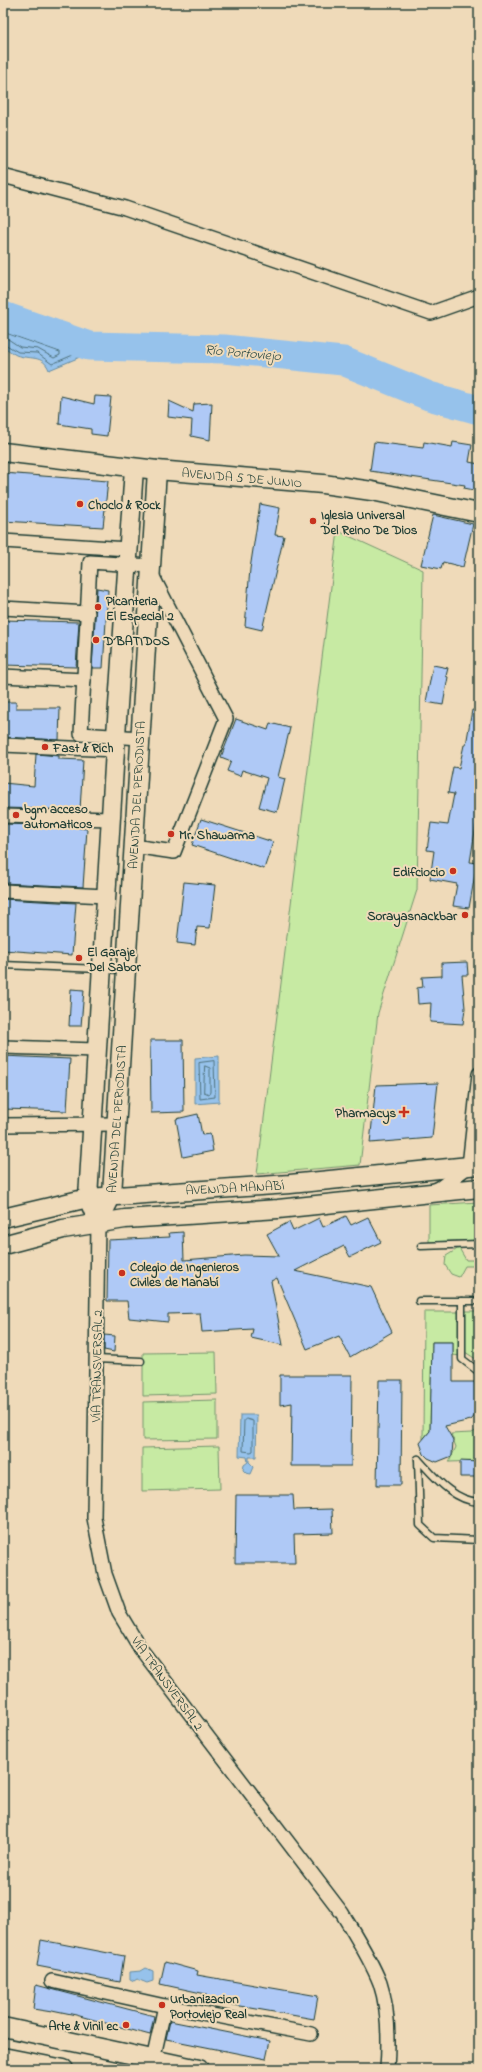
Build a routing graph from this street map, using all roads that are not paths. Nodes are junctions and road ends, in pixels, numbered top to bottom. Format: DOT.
graph roads {
  1 [pos="3,176"];
  2 [pos="479,296"];
  3 [pos="3,452"];
  4 [pos="134,468"];
  5 [pos="157,470"];
  6 [pos="479,513"];
  7 [pos="3,541"];
  8 [pos="128,557"];
  9 [pos="150,569"];
  10 [pos="3,608"];
  11 [pos="88,613"];
  12 [pos="3,676"];
  13 [pos="84,680"];
  14 [pos="140,738"];
  15 [pos="116,743"];
  16 [pos="3,746"];
  17 [pos="3,816"];
  18 [pos="111,819"];
  19 [pos="133,846"];
  20 [pos="3,891"];
  21 [pos="106,896"];
  22 [pos="3,965"];
  23 [pos="102,969"];
  24 [pos="126,970"];
  25 [pos="3,1047"];
  26 [pos="96,1050"];
  27 [pos="479,1074"];
  28 [pos="92,1124"];
  29 [pos="116,1124"];
  30 [pos="3,1125"];
  31 [pos="474,1165"];
  32 [pos="479,1188"];
  33 [pos="112,1195"];
  34 [pos="424,1195"];
  35 [pos="88,1198"];
  36 [pos="3,1218"];
  37 [pos="98,1223"];
  38 [pos="479,1244"];
  39 [pos="3,1245"];
  40 [pos="422,1246"];
  41 [pos="419,1301"];
  42 [pos="462,1301"];
  43 [pos="479,1301"];
  44 [pos="96,1359"];
  45 [pos="140,1361"];
  46 [pos="479,1372"];
  47 [pos="479,1502"];
  48 [pos="479,1540"];
  49 [pos="52,1981"];
  50 [pos="165,2006"];
  51 [pos="3,2027"];
  52 [pos="311,2034"];
  53 [pos="3,2057"];
  54 [pos="153,2060"];
  55 [pos="64,2069"];
  56 [pos="199,2069"];
  57 [pos="388,2069"];
  1 -- 2 [label="street"];
  3 -- 4 [label="street, AVENIDA 5 DE JUNIO"];
  4 -- 5 [label="street, AVENIDA 5 DE JUNIO"];
  4 -- 8 [label="street, AVENIDA DEL PERIODISTA"];
  5 -- 6 [label="street, AVENIDA 5 DE JUNIO"];
  5 -- 9 [label="street, AVENIDA DEL PERIODISTA"];
  7 -- 8 [label="street"];
  8 -- 9 [label="street"];
  8 -- 11 [label="street"];
  8 -- 15 [label="street, AVENIDA DEL PERIODISTA"];
  9 -- 14 [label="street, AVENIDA DEL PERIODISTA"];
  9 -- 19 [label="street"];
  10 -- 11 [label="street"];
  11 -- 13 [label="street"];
  12 -- 13 [label="street"];
  13 -- 15 [label="street"];
  14 -- 15 [label="street"];
  14 -- 19 [label="street, AVENIDA DEL PERIODISTA"];
  15 -- 16 [label="street"];
  15 -- 18 [label="street, AVENIDA DEL PERIODISTA"];
  17 -- 18 [label="street"];
  18 -- 21 [label="street, AVENIDA DEL PERIODISTA"];
  19 -- 24 [label="street, AVENIDA DEL PERIODISTA"];
  20 -- 21 [label="street"];
  21 -- 23 [label="street, AVENIDA DEL PERIODISTA"];
  22 -- 23 [label="lane"];
  23 -- 24 [label="lane"];
  23 -- 26 [label="street, AVENIDA DEL PERIODISTA"];
  24 -- 29 [label="street, AVENIDA DEL PERIODISTA"];
  25 -- 26 [label="street"];
  26 -- 28 [label="street, AVENIDA DEL PERIODISTA"];
  27 -- 31 [label="street"];
  28 -- 29 [label="street"];
  28 -- 30 [label="street"];
  28 -- 35 [label="street, AVENIDA DEL PERIODISTA"];
  29 -- 33 [label="street, AVENIDA DEL PERIODISTA"];
  31 -- 33 [label="street, AVENIDA MANABÍ"];
  31 -- 34 [label="street, AVENIDA MANABÍ"];
  32 -- 34 [label="street, AVENIDA MANABÍ"];
  33 -- 35 [label="street, AVENIDA MANABÍ"];
  33 -- 37 [label="street, AVENIDA DEL PERIODISTA"];
  34 -- 37 [label="street, AVENIDA MANABÍ"];
  35 -- 36 [label="street, AVENIDA MANABÍ"];
  35 -- 37 [label="street, AVENIDA DEL PERIODISTA"];
  37 -- 39 [label="street, AVENIDA MANABÍ"];
  37 -- 44 [label="street, VÍA TRANSVERSAL 2"];
  38 -- 40 [label="lane"];
  41 -- 42 [label="lane"];
  42 -- 43 [label="lane"];
  42 -- 46 [label="lane"];
  44 -- 45 [label="lane"];
  44 -- 57 [label="street, VÍA TRANSVERSAL 2"];
  47 -- 48 [label="lane"];
  49 -- 50 [label="street"];
  50 -- 52 [label="street"];
  50 -- 54 [label="street"];
  51 -- 54 [label="street"];
  53 -- 55 [label="street"];
  54 -- 56 [label="street"];
}
